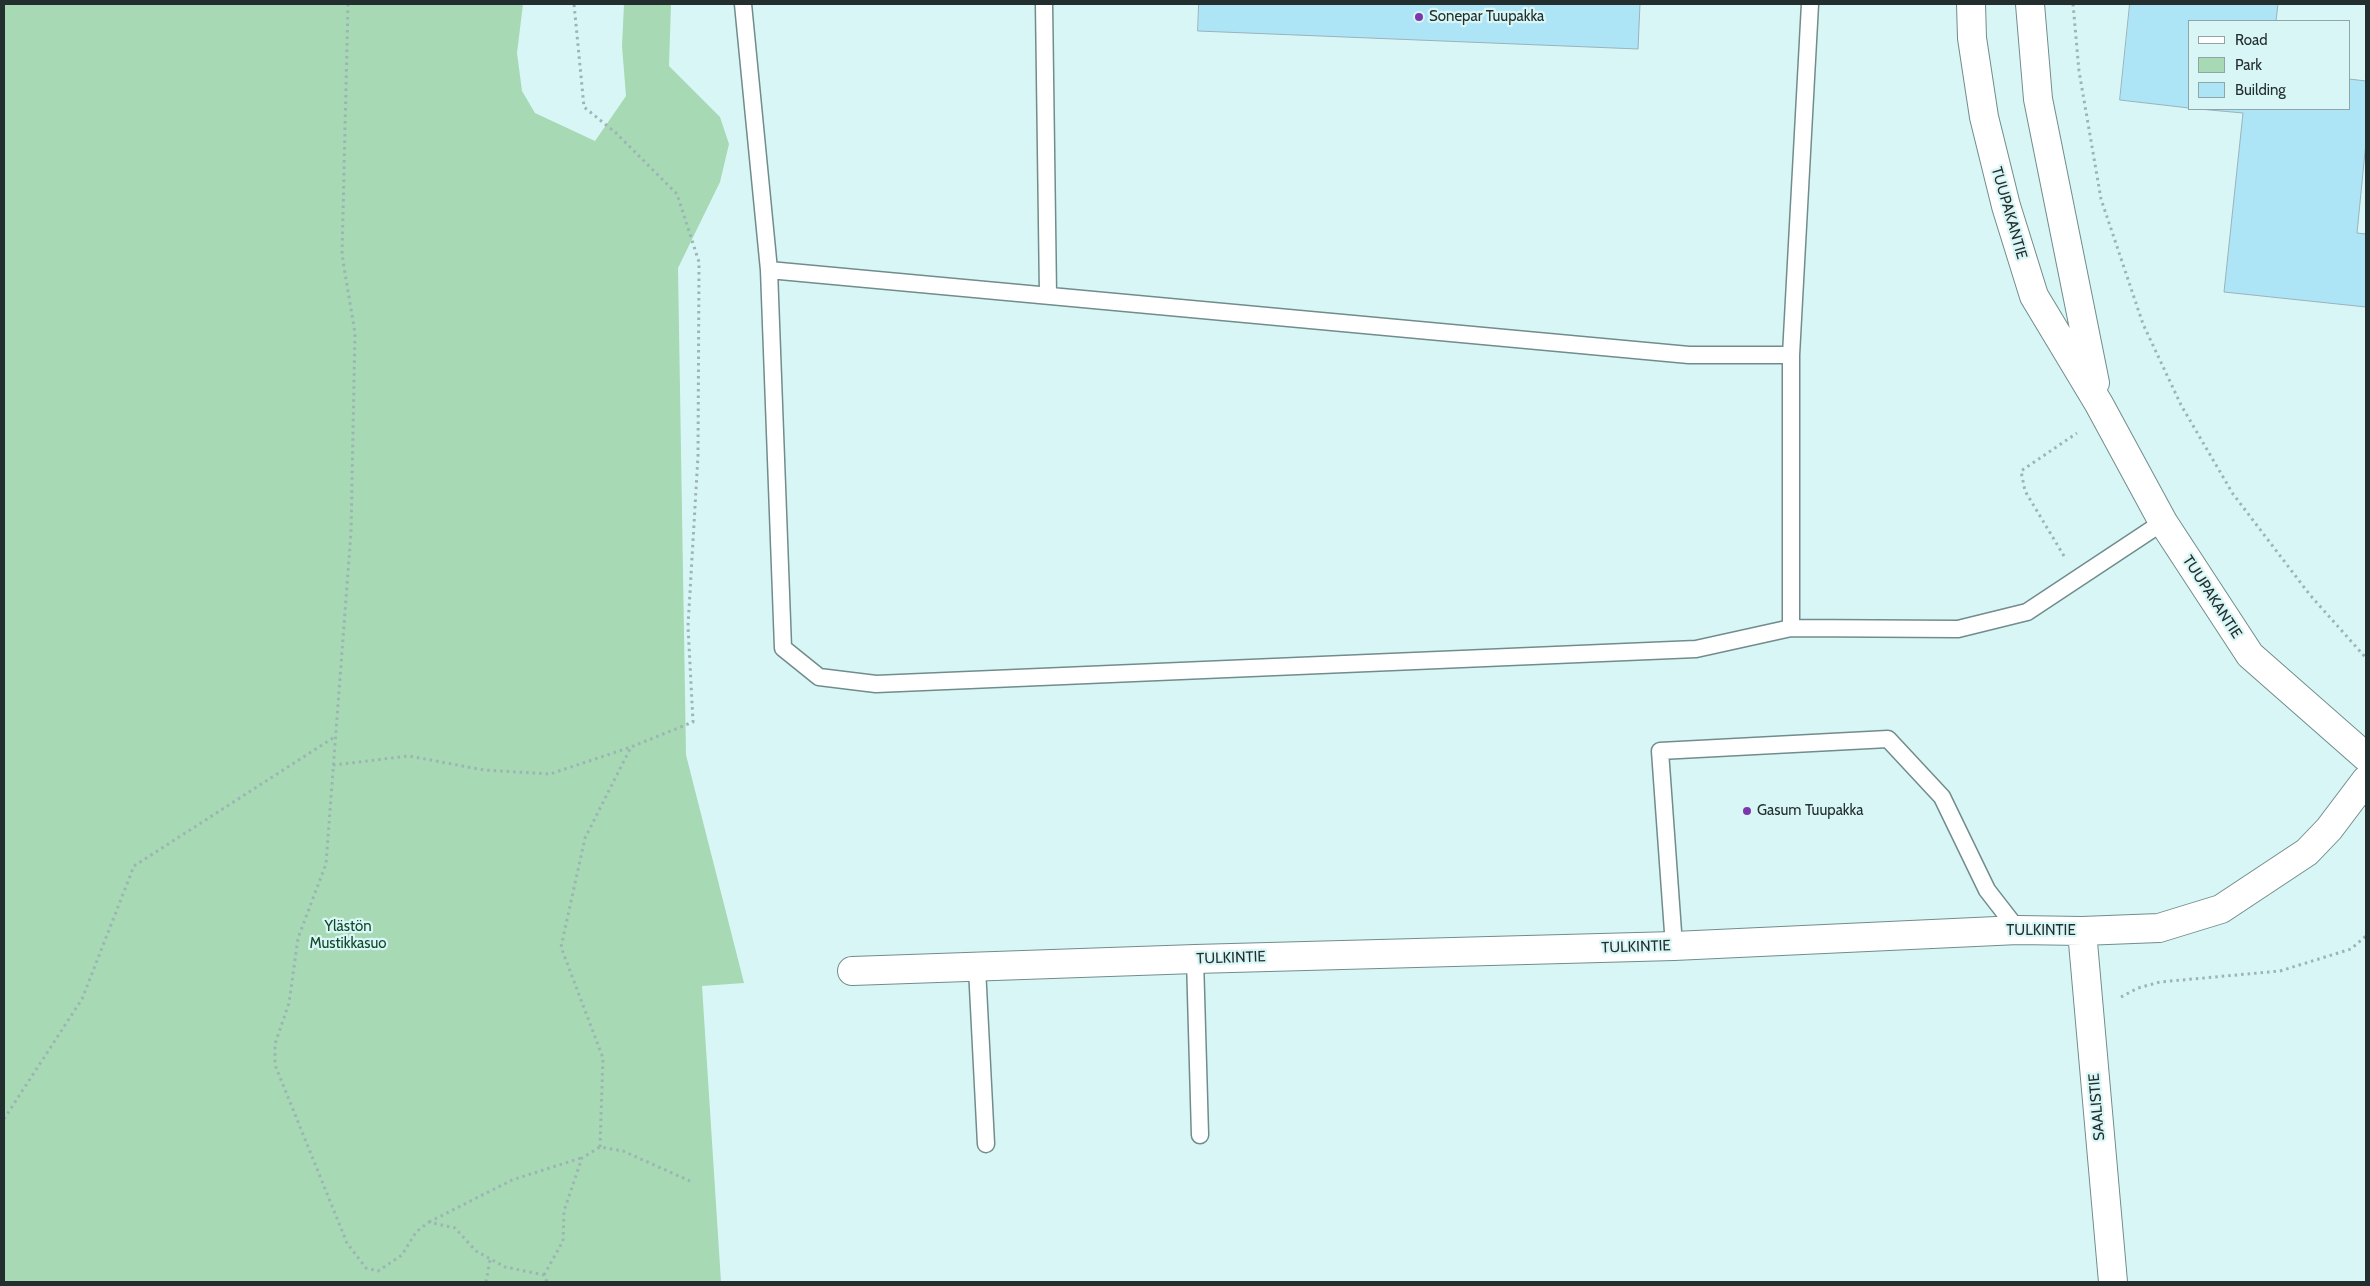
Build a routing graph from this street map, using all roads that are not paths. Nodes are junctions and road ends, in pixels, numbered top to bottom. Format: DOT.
graph roads {
  1 [pos="743,4"];
  2 [pos="1044,4"];
  3 [pos="1810,4"];
  4 [pos="1971,4"];
  5 [pos="2030,4"];
  6 [pos="769,270"];
  7 [pos="1048,295"];
  8 [pos="1791,355"];
  9 [pos="2101,409"];
  10 [pos="2164,522"];
  11 [pos="1790,628"];
  12 [pos="2366,757"];
  13 [pos="2366,780"];
  14 [pos="2018,930"];
  15 [pos="2082,931"];
  16 [pos="1674,946"];
  17 [pos="1195,959"];
  18 [pos="977,968"];
  19 [pos="852,971"];
  20 [pos="1200,1135"];
  21 [pos="986,1144"];
  22 [pos="2113,1282"];
  1 -- 6 [label="lane"];
  2 -- 7 [label="lane"];
  3 -- 8 [label="lane"];
  4 -- 9 [label="street, TUUPAKANTIE"];
  5 -- 9 [label="street, TUUPAKANTIE"];
  6 -- 7 [label="lane"];
  6 -- 11 [label="lane"];
  7 -- 8 [label="lane"];
  8 -- 11 [label="lane"];
  9 -- 10 [label="street, TUUPAKANTIE"];
  10 -- 11 [label="lane"];
  10 -- 12 [label="street, TUUPAKANTIE"];
  13 -- 15 [label="street, TULKINTIE"];
  14 -- 15 [label="street, TULKINTIE"];
  14 -- 16 [label="street, TULKINTIE"];
  14 -- 16 [label="lane"];
  15 -- 22 [label="street, SAALISTIE"];
  16 -- 17 [label="street, TULKINTIE"];
  17 -- 18 [label="street, TULKINTIE"];
  17 -- 20 [label="lane"];
  18 -- 19 [label="street, TULKINTIE"];
  18 -- 21 [label="lane"];
}
